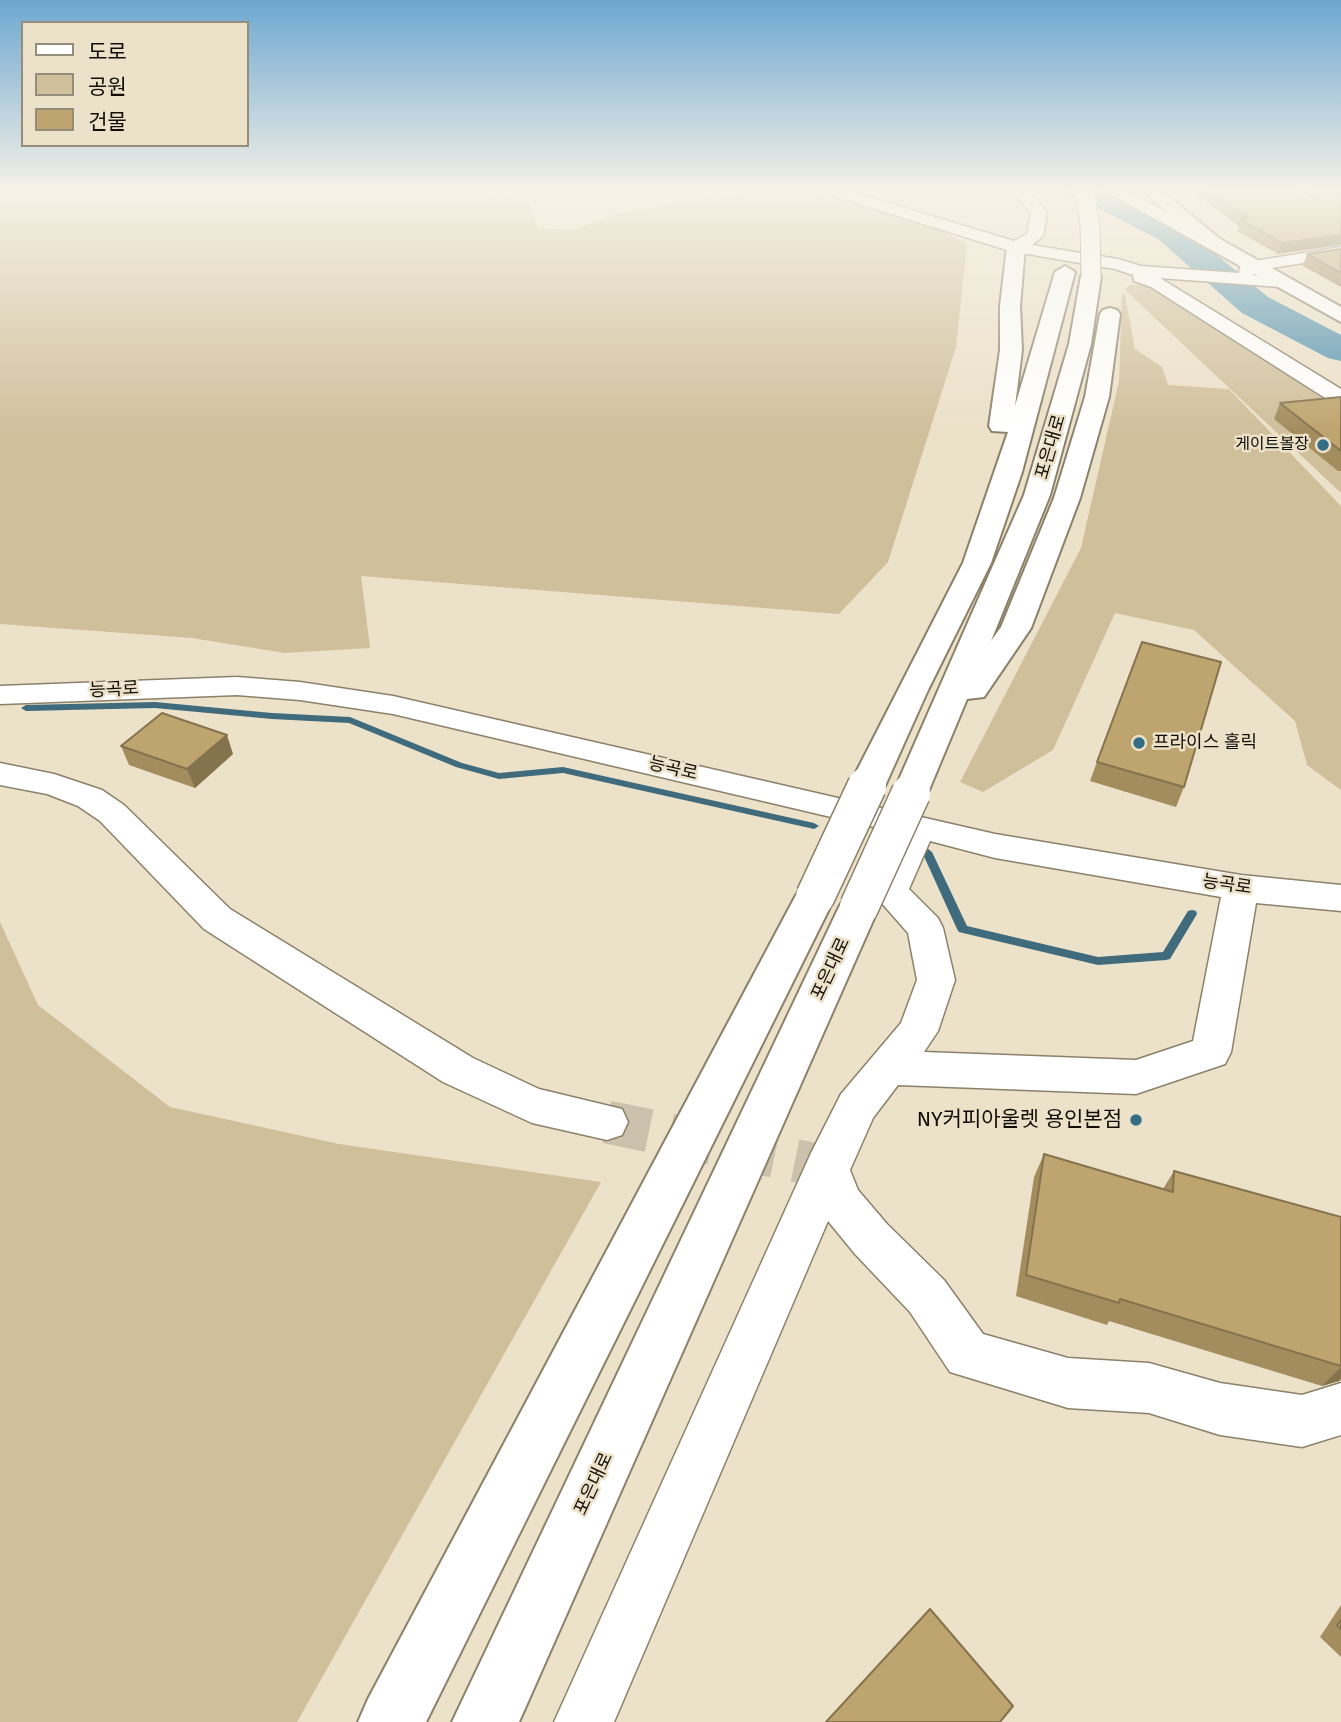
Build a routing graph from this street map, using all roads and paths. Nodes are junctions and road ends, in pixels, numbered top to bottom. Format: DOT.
graph roads {
  1 [pos="1014,271"];
  2 [pos="1106,271"];
  3 [pos="1106,271"];
  4 [pos="1121,271"];
  5 [pos="1212,271"];
  6 [pos="1258,271"];
  7 [pos="1251,273"];
  8 [pos="1341,316"];
  9 [pos="1255,345"];
  10 [pos="1341,398"];
  11 [pos="1341,410"];
  12 [pos="912,690"];
  13 [pos="0,695"];
  14 [pos="0,774"];
  15 [pos="915,809"];
  16 [pos="1241,888"];
  17 [pos="1341,898"];
  18 [pos="837,902"];
  19 [pos="888,1068"];
  20 [pos="607,1122"];
  21 [pos="827,1167"];
  22 [pos="1341,1409"];
  23 [pos="391,1722"];
  24 [pos="485,1722"];
  25 [pos="584,1722"];
  1 -- 12 [label="main road"];
  2 -- 12 [label="main road, 포은대로"];
  3 -- 15 [label="main road, 포은대로"];
  4 -- 9 [label="street"];
  5 -- 7 [label="street"];
  6 -- 7 [label="street"];
  7 -- 8 [label="main road"];
  9 -- 10 [label="street"];
  9 -- 11 [label="street"];
  12 -- 18 [label="main road, 포은대로, bridge"];
  13 -- 15 [label="street, 능곡로"];
  14 -- 20 [label="street"];
  15 -- 16 [label="street, 능곡로"];
  15 -- 18 [label="main road, 포은대로, bridge"];
  15 -- 19 [label="street"];
  16 -- 17 [label="street, 능곡로"];
  16 -- 19 [label="street"];
  18 -- 23 [label="main road, 포은대로"];
  18 -- 24 [label="main road, 포은대로"];
  19 -- 21 [label="street"];
  21 -- 22 [label="street"];
  21 -- 25 [label="street"];
}
